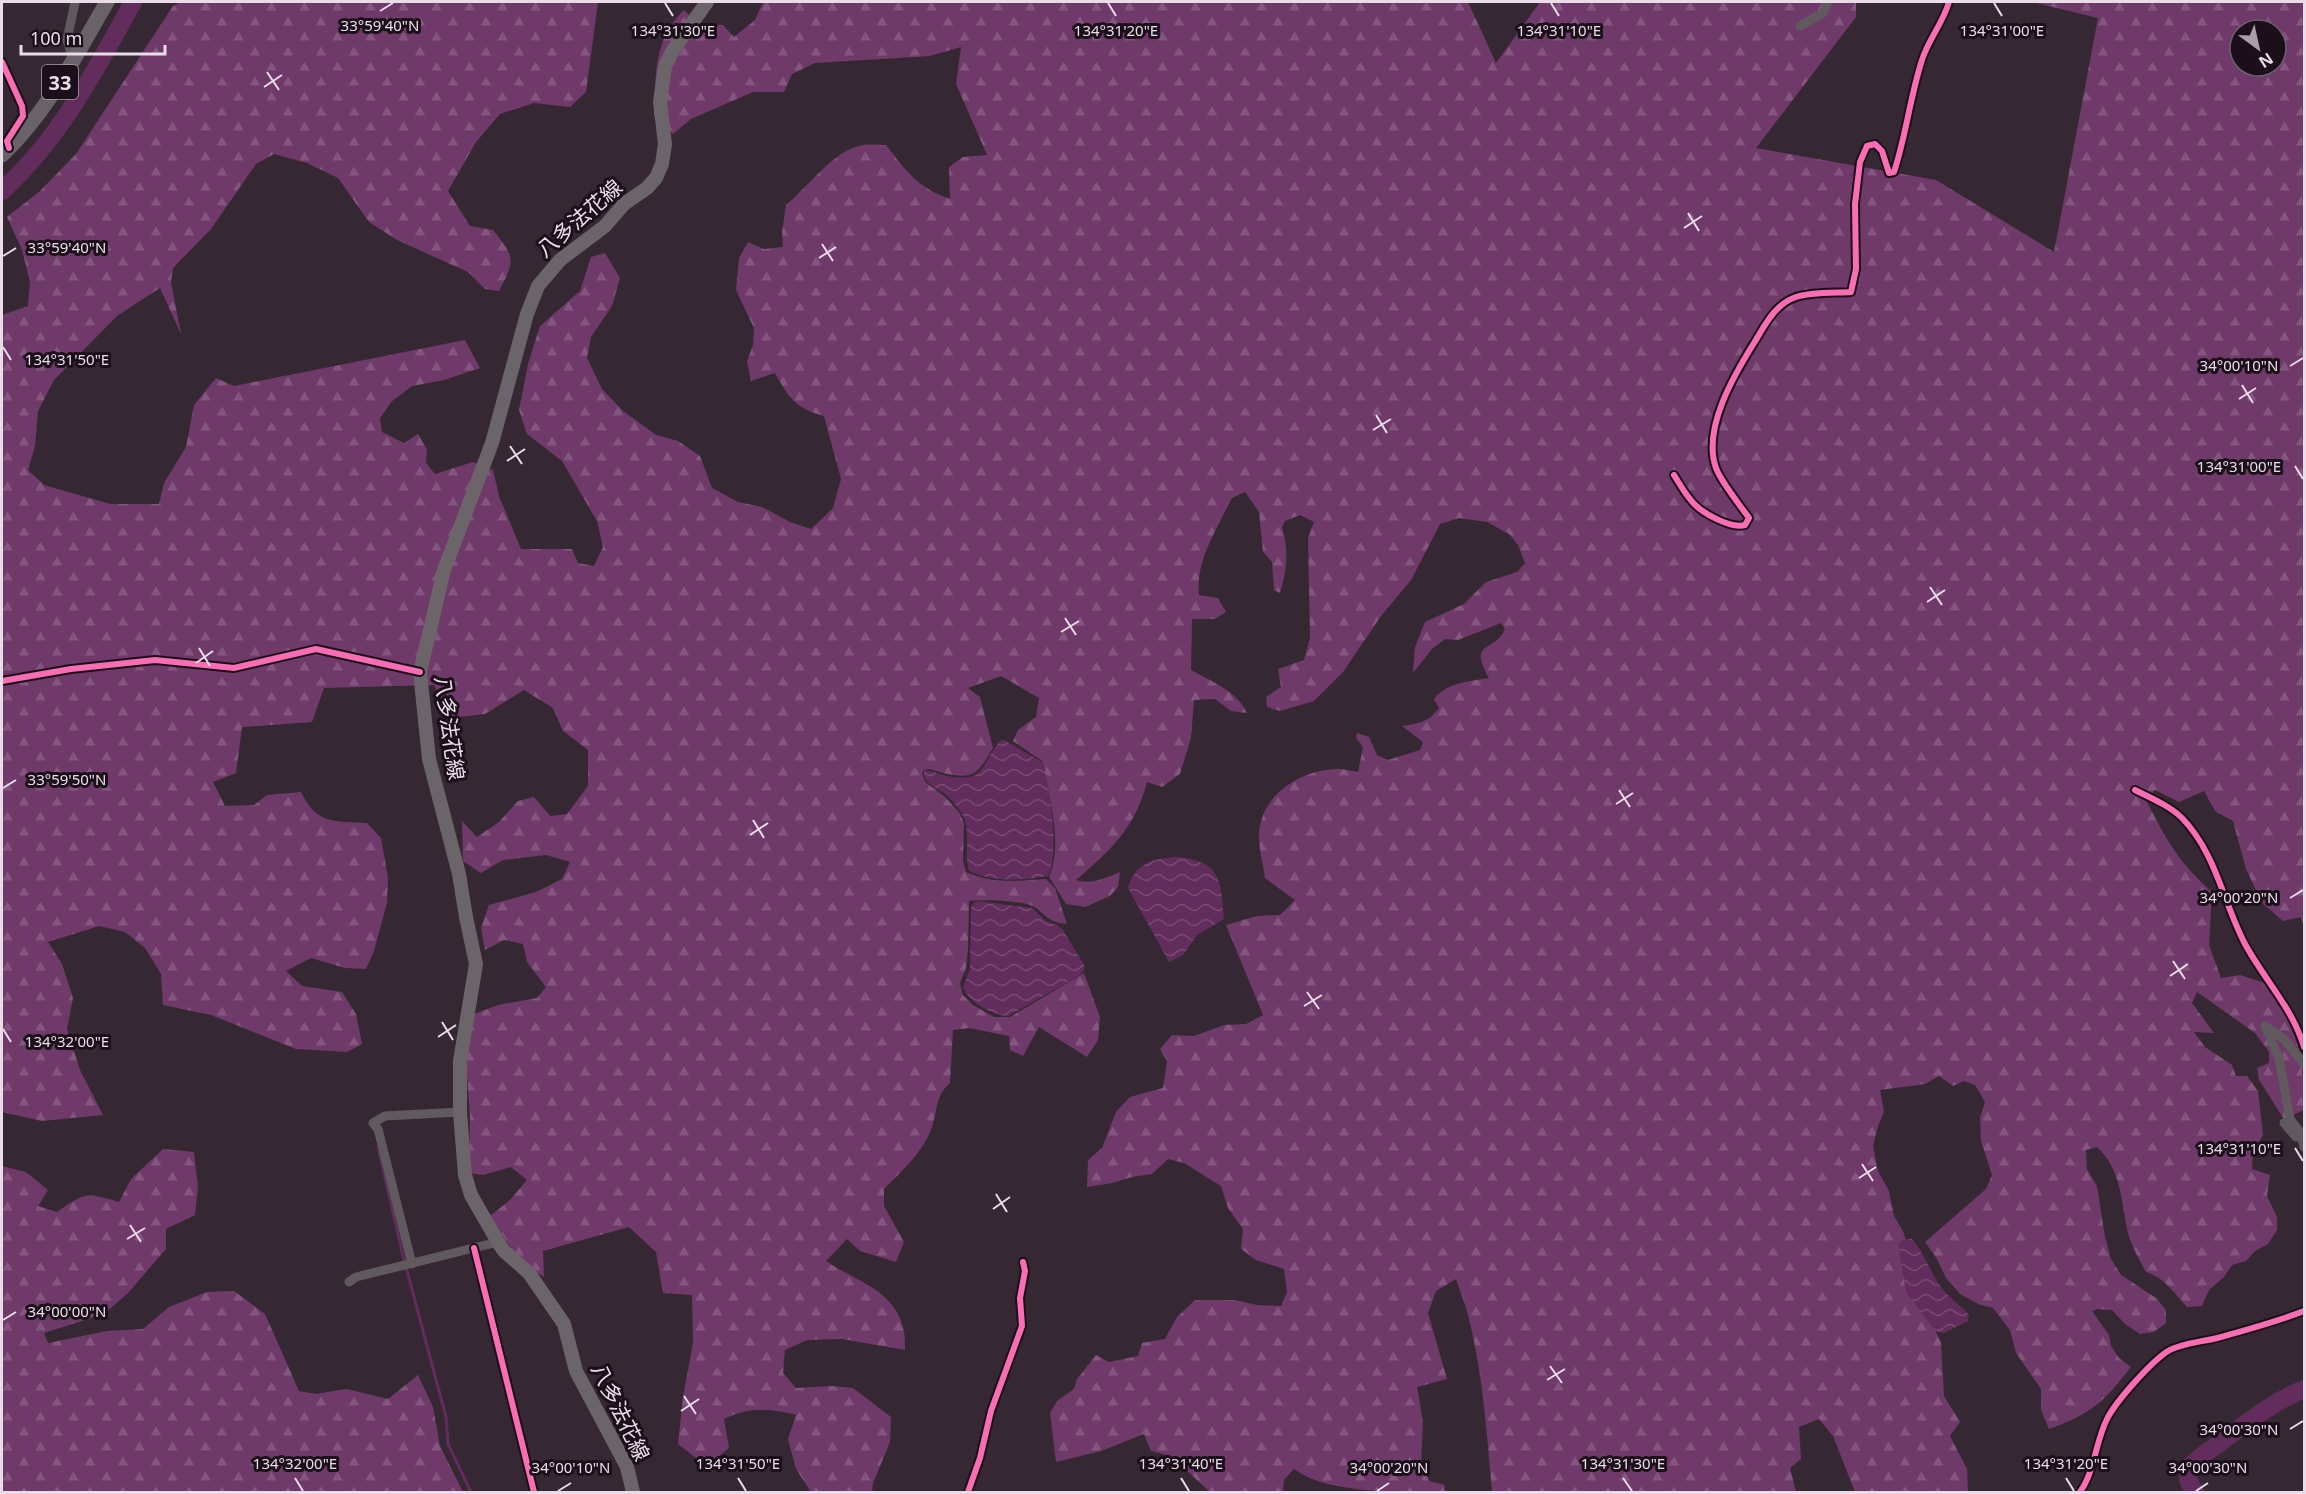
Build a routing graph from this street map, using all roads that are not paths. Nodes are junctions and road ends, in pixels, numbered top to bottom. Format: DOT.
graph roads {
  1 [pos="75,2"];
  2 [pos="107,2"];
  3 [pos="707,2"];
  4 [pos="1828,2"];
  5 [pos="1949,2"];
  6 [pos="1800,26"];
  7 [pos="74,60"];
  8 [pos="2,62"];
  9 [pos="5,151"];
  10 [pos="1674,474"];
  11 [pos="420,672"];
  12 [pos="2,681"];
  13 [pos="2135,790"];
  14 [pos="2304,1047"];
  15 [pos="2304,1065"];
  16 [pos="460,1112"];
  17 [pos="2284,1123"];
  18 [pos="2304,1144"];
  19 [pos="498,1242"];
  20 [pos="474,1248"];
  21 [pos="1023,1262"];
  22 [pos="407,1265"];
  23 [pos="349,1282"];
  24 [pos="2304,1311"];
  25 [pos="534,1492"];
  26 [pos="633,1492"];
  27 [pos="968,1492"];
  28 [pos="2080,1492"];
  1 -- 7 [label="street"];
  2 -- 7 [label="main road, 33"];
  3 -- 11 [label="main road, 八多法花線"];
  4 -- 6 [label="street"];
  5 -- 10 [label="street"];
  7 -- 9 [label="main road, 33"];
  8 -- 9 [label="street"];
  11 -- 12 [label="street"];
  11 -- 16 [label="main road, 八多法花線"];
  13 -- 14 [label="street"];
  15 -- 18 [label="street"];
  16 -- 19 [label="main road, 八多法花線"];
  16 -- 22 [label="street"];
  17 -- 18 [label="street"];
  19 -- 20 [label="street"];
  19 -- 26 [label="main road, 八多法花線"];
  20 -- 22 [label="street"];
  20 -- 25 [label="street"];
  21 -- 27 [label="street"];
  22 -- 23 [label="street"];
  24 -- 28 [label="street"];
}
